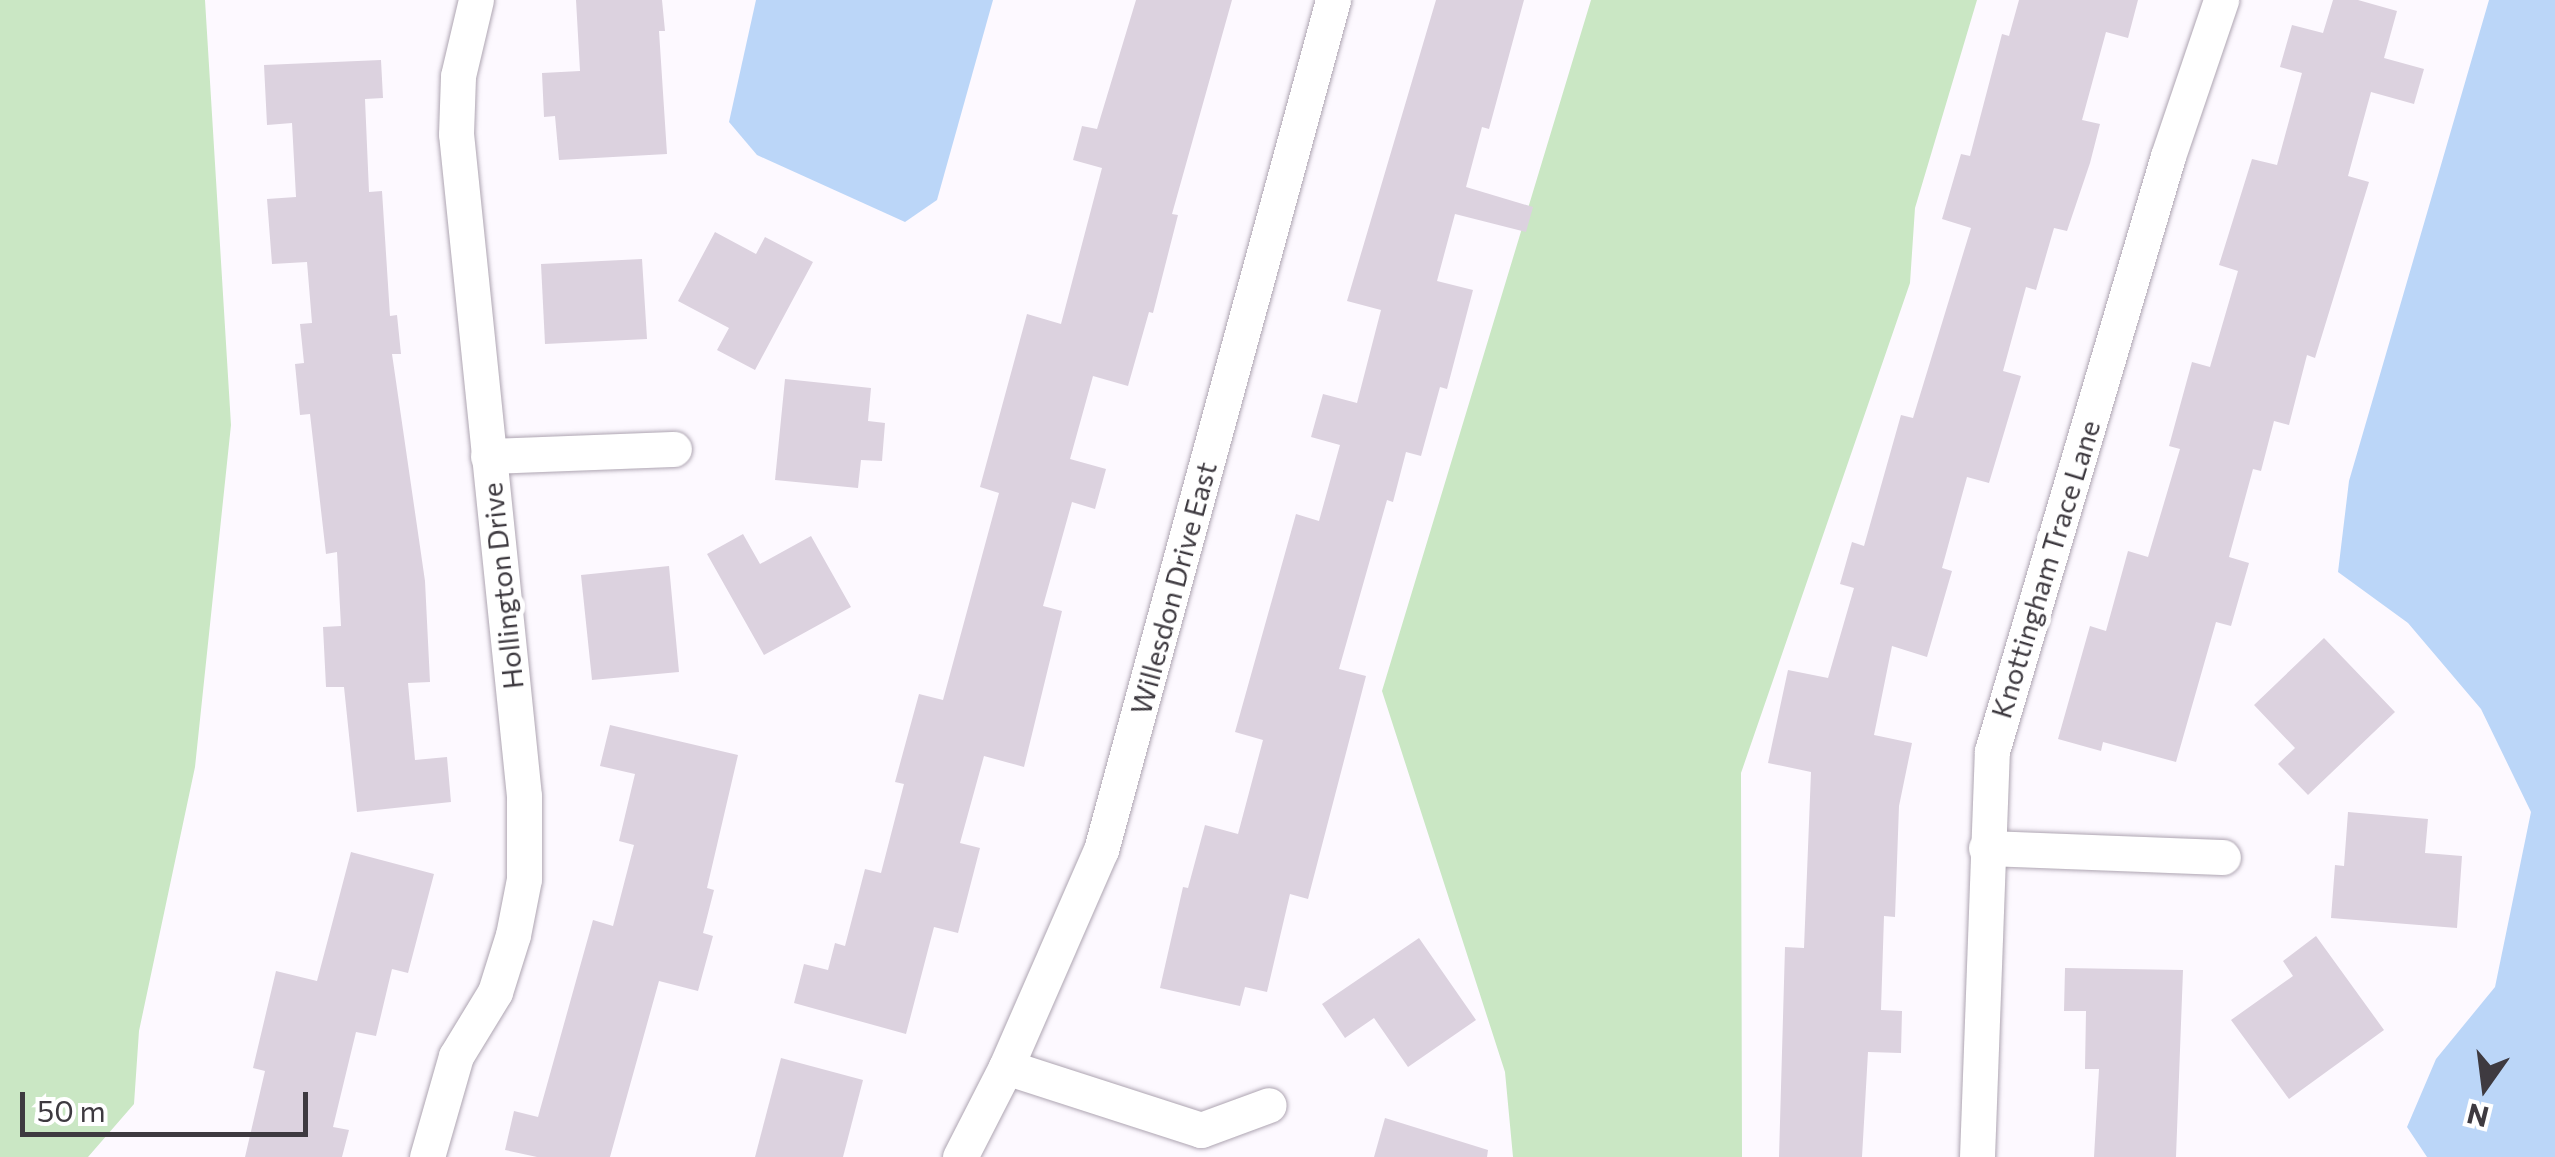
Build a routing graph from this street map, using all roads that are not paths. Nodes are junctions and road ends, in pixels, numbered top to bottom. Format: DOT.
graph roads {
  1 [pos="476,0"];
  2 [pos="1333,0"];
  3 [pos="2221,0"];
  4 [pos="674,449"];
  5 [pos="488,456"];
  6 [pos="1986,848"];
  7 [pos="2222,858"];
  8 [pos="1006,1067"];
  9 [pos="1269,1104"];
  10 [pos="428,1157"];
  11 [pos="960,1157"];
  12 [pos="1978,1157"];
  1 -- 5 [label="street, Hollington Drive"];
  2 -- 8 [label="street, Willesdon Drive East"];
  3 -- 6 [label="street, Knottingham Trace Lane"];
  4 -- 5 [label="street"];
  5 -- 10 [label="street, Hollington Drive"];
  6 -- 7 [label="street"];
  6 -- 12 [label="street, Knottingham Trace Lane"];
  8 -- 9 [label="street"];
  8 -- 11 [label="street, Willesdon Drive East"];
}
